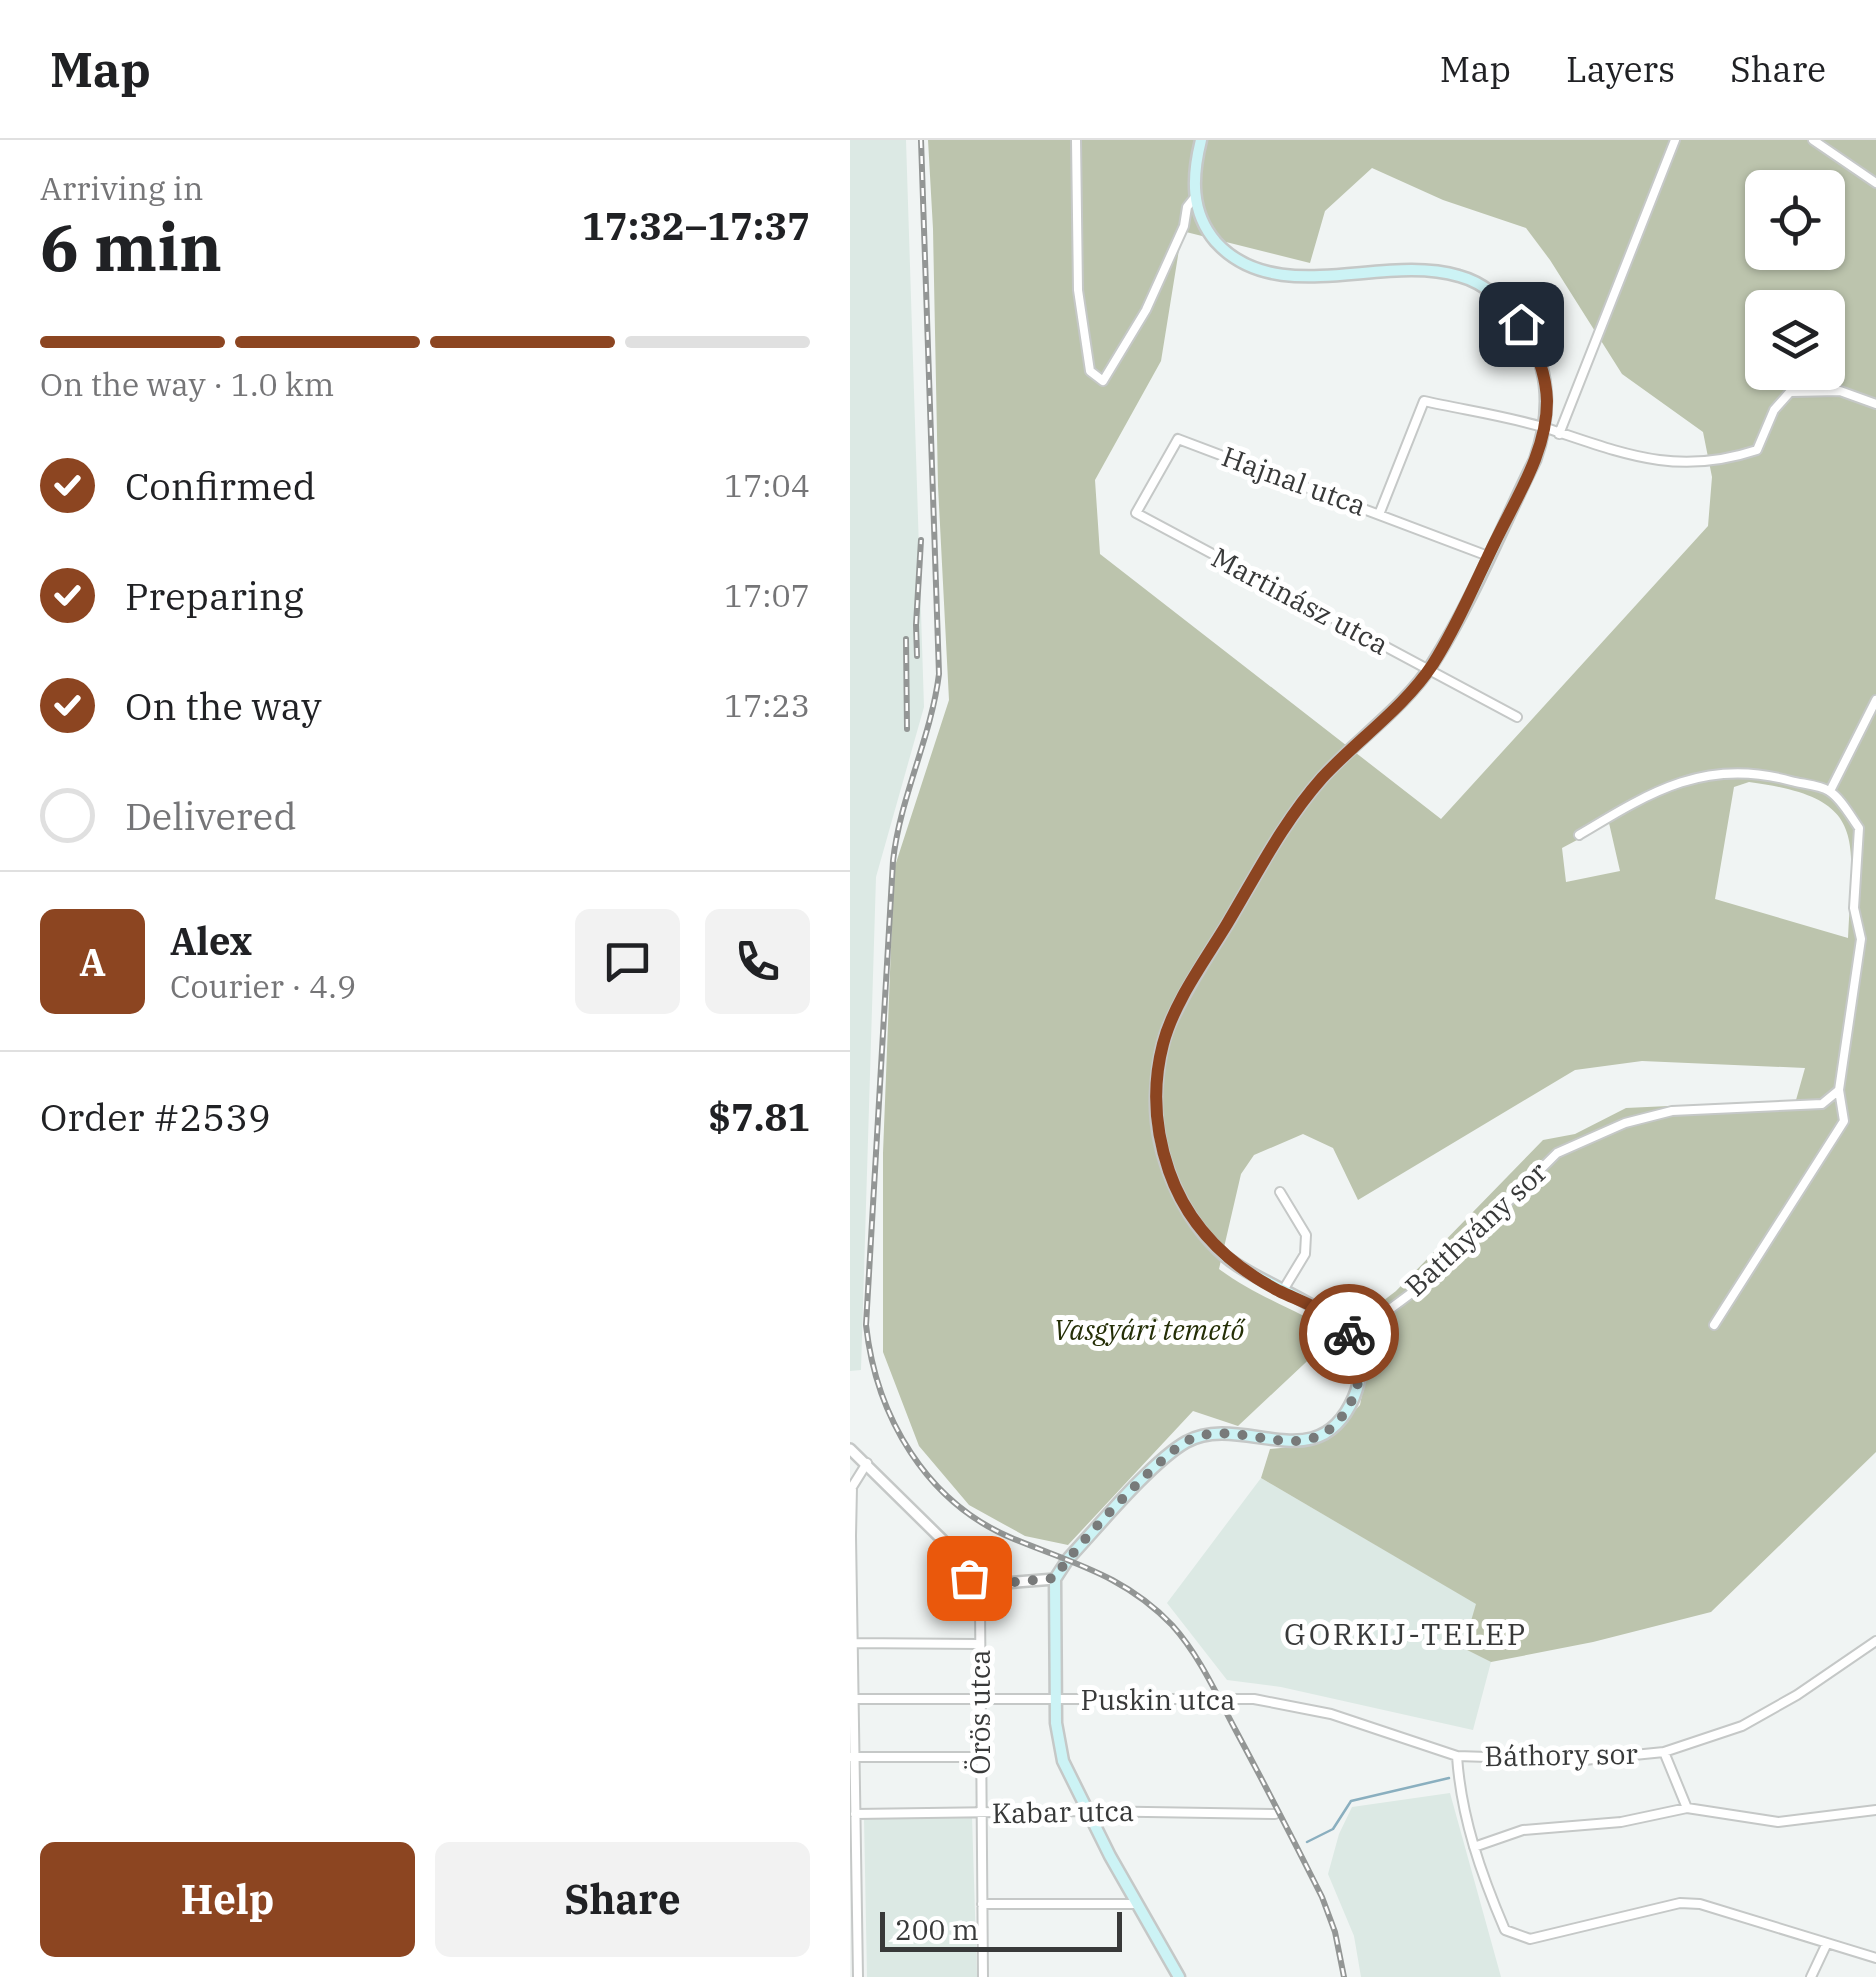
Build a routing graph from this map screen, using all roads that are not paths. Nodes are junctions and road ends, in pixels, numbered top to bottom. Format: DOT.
graph roads {
  1 [pos="1076,140"];
  2 [pos="1201,140"];
  3 [pos="1675,140"];
  4 [pos="1813,140"];
  5 [pos="1876,183"];
  6 [pos="1195,196"];
  7 [pos="1876,404"];
  8 [pos="1545,428"];
  9 [pos="1558,434"];
  10 [pos="1380,512"];
  11 [pos="1136,514"];
  12 [pos="1488,556"];
  13 [pos="1427,670"];
  14 [pos="1876,700"];
  15 [pos="1518,718"];
  16 [pos="1830,792"];
  17 [pos="1579,835"];
  18 [pos="1838,1090"];
  19 [pos="1280,1192"];
  20 [pos="1282,1292"];
  21 [pos="1714,1325"];
  22 [pos="1352,1338"];
  23 [pos="850,1449"];
  24 [pos="867,1463"];
  25 [pos="851,1535"];
  26 [pos="972,1570"];
  27 [pos="1055,1578"];
  28 [pos="851,1585"];
  29 [pos="1876,1641"];
  30 [pos="851,1642"];
  31 [pos="980,1644"];
  32 [pos="852,1699"];
  33 [pos="980,1700"];
  34 [pos="1056,1701"];
  35 [pos="1664,1752"];
  36 [pos="980,1756"];
  37 [pos="1457,1756"];
  38 [pos="852,1757"];
  39 [pos="1686,1808"];
  40 [pos="1876,1810"];
  41 [pos="1086,1811"];
  42 [pos="980,1813"];
  43 [pos="852,1814"];
  44 [pos="1275,1814"];
  45 [pos="1474,1847"];
  46 [pos="982,1904"];
  47 [pos="1137,1904"];
  48 [pos="853,1907"];
  49 [pos="1828,1942"];
  50 [pos="1876,1958"];
  51 [pos="858,1977"];
  52 [pos="983,1977"];
  53 [pos="1179,1977"];
  54 [pos="1811,1977"];
  1 -- 6 [label="street"];
  2 -- 6 [label="main road"];
  3 -- 9 [label="street"];
  4 -- 5 [label="street"];
  6 -- 8 [label="main road"];
  7 -- 9 [label="street"];
  8 -- 9 [label="street"];
  8 -- 10 [label="street"];
  8 -- 12 [label="main road"];
  10 -- 11 [label="street, Hajnal utca"];
  10 -- 12 [label="street, Hajnal utca"];
  11 -- 13 [label="street, Martinász utca"];
  12 -- 13 [label="main road"];
  13 -- 15 [label="street, Martinász utca"];
  13 -- 20 [label="main road"];
  14 -- 16 [label="street"];
  16 -- 17 [label="street"];
  16 -- 18 [label="street"];
  18 -- 21 [label="street"];
  18 -- 22 [label="street, Batthyány sor"];
  19 -- 20 [label="street"];
  20 -- 22 [label="main road"];
  22 -- 27 [label="main road"];
  23 -- 24 [label="street"];
  24 -- 25 [label="street"];
  24 -- 26 [label="street"];
  25 -- 28 [label="street"];
  26 -- 27 [label="street"];
  26 -- 31 [label="street, Örös utca"];
  27 -- 34 [label="main road"];
  28 -- 30 [label="street"];
  29 -- 35 [label="street, Báthory sor"];
  30 -- 31 [label="street"];
  30 -- 32 [label="street"];
  31 -- 33 [label="street, Örös utca"];
  32 -- 33 [label="street, Puskin utca"];
  32 -- 38 [label="street"];
  33 -- 34 [label="street, Puskin utca"];
  33 -- 36 [label="street, Örös utca"];
  34 -- 37 [label="street, Puskin utca"];
  34 -- 41 [label="main road"];
  35 -- 37 [label="street, Báthory sor"];
  35 -- 39 [label="street"];
  36 -- 38 [label="street"];
  36 -- 42 [label="street, Örös utca"];
  37 -- 45 [label="street"];
  38 -- 43 [label="street"];
  39 -- 40 [label="street"];
  39 -- 45 [label="street"];
  41 -- 42 [label="street, Kabar utca"];
  41 -- 44 [label="street, Kabar utca"];
  41 -- 47 [label="main road"];
  42 -- 43 [label="street, Kabar utca"];
  42 -- 46 [label="street, Örös utca"];
  43 -- 48 [label="street"];
  45 -- 49 [label="street"];
  46 -- 47 [label="street"];
  46 -- 52 [label="street, Örös utca"];
  47 -- 53 [label="main road"];
  48 -- 51 [label="street"];
  49 -- 50 [label="street"];
  49 -- 54 [label="street"];
}
